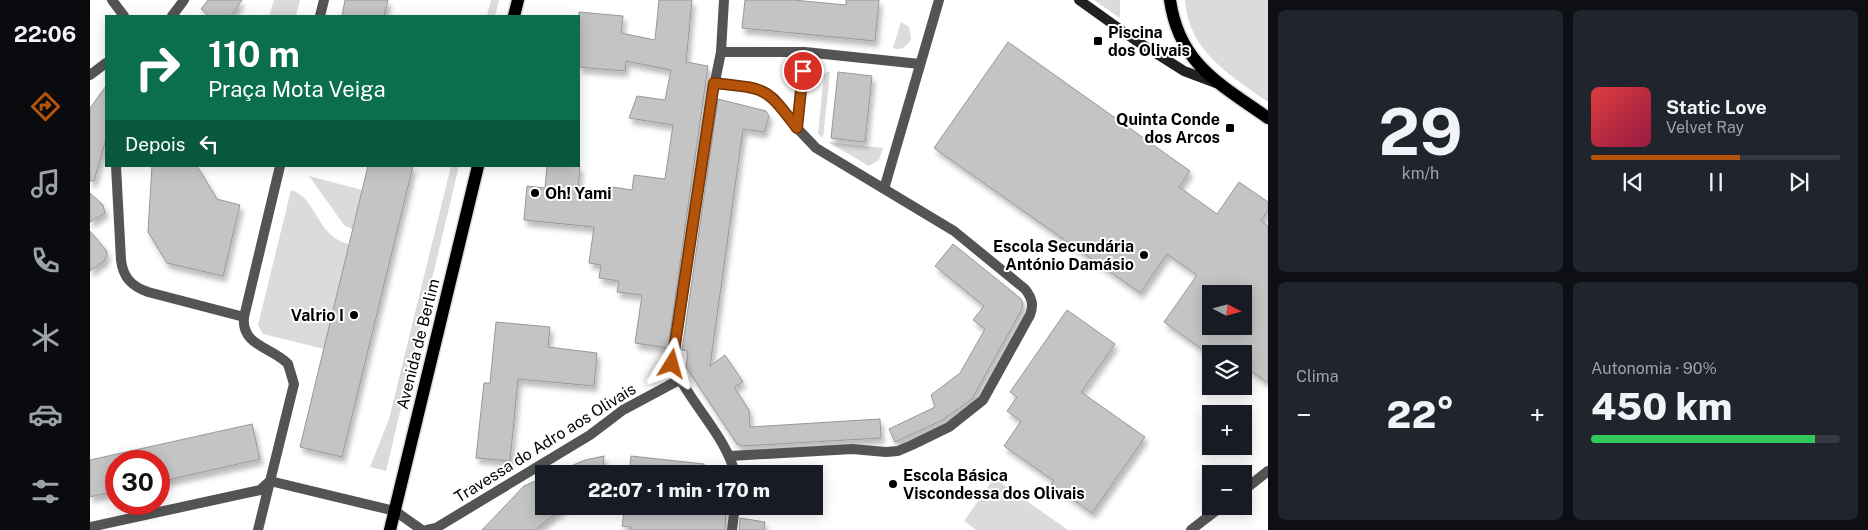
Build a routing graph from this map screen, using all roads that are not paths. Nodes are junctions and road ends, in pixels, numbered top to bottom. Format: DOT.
graph roads {
  1 [pos="112,0"];
  2 [pos="184,0"];
  3 [pos="324,0"];
  4 [pos="518,0"];
  5 [pos="724,0"];
  6 [pos="939,0"];
  7 [pos="1079,0"];
  8 [pos="1170,0"];
  9 [pos="123,15"];
  10 [pos="173,15"];
  11 [pos="320,15"];
  12 [pos="514,15"];
  13 [pos="721,52"];
  14 [pos="805,52"];
  15 [pos="105,64"];
  16 [pos="920,64"];
  17 [pos="90,75"];
  18 [pos="714,83"];
  19 [pos="1220,85"];
  20 [pos="1268,118"];
  21 [pos="797,128"];
  22 [pos="116,167"];
  23 [pos="280,167"];
  24 [pos="478,167"];
  25 [pos="884,189"];
  26 [pos="244,317"];
  27 [pos="679,380"];
  28 [pos="730,456"];
  29 [pos="732,465"];
  30 [pos="1268,471"];
  31 [pos="270,481"];
  32 [pos="1252,484"];
  33 [pos="395,511"];
  34 [pos="734,515"];
  35 [pos="1211,515"];
  36 [pos="90,527"];
  37 [pos="258,530"];
  38 [pos="390,530"];
  39 [pos="422,530"];
  40 [pos="427,530"];
  41 [pos="732,530"];
  42 [pos="1192,530"];
  1 -- 9 [label="street"];
  2 -- 10 [label="street"];
  3 -- 11 [label="street"];
  4 -- 12 [label="main road"];
  5 -- 13 [label="street"];
  6 -- 16 [label="street"];
  7 -- 19 [label="main road"];
  8 -- 19 [label="main road"];
  13 -- 14 [label="street"];
  13 -- 18 [label="street"];
  14 -- 16 [label="street"];
  14 -- 21 [label="street"];
  15 -- 17 [label="street"];
  16 -- 25 [label="street"];
  18 -- 21 [label="street"];
  18 -- 27 [label="street"];
  19 -- 20 [label="main road"];
  21 -- 25 [label="street"];
  22 -- 26 [label="street"];
  23 -- 26 [label="street"];
  24 -- 33 [label="main road, Avenida de Berlim"];
  25 -- 28 [label="street"];
  26 -- 31 [label="street"];
  27 -- 28 [label="street"];
  27 -- 40 [label="street, Travessa do Adro aos Olivais"];
  28 -- 29 [label="street"];
  30 -- 32 [label="street"];
  31 -- 33 [label="street"];
  31 -- 36 [label="street"];
  31 -- 37 [label="street"];
  33 -- 38 [label="main road, Avenida de Berlim"];
  33 -- 39 [label="street"];
  34 -- 41 [label="street"];
  35 -- 42 [label="street"];
}
